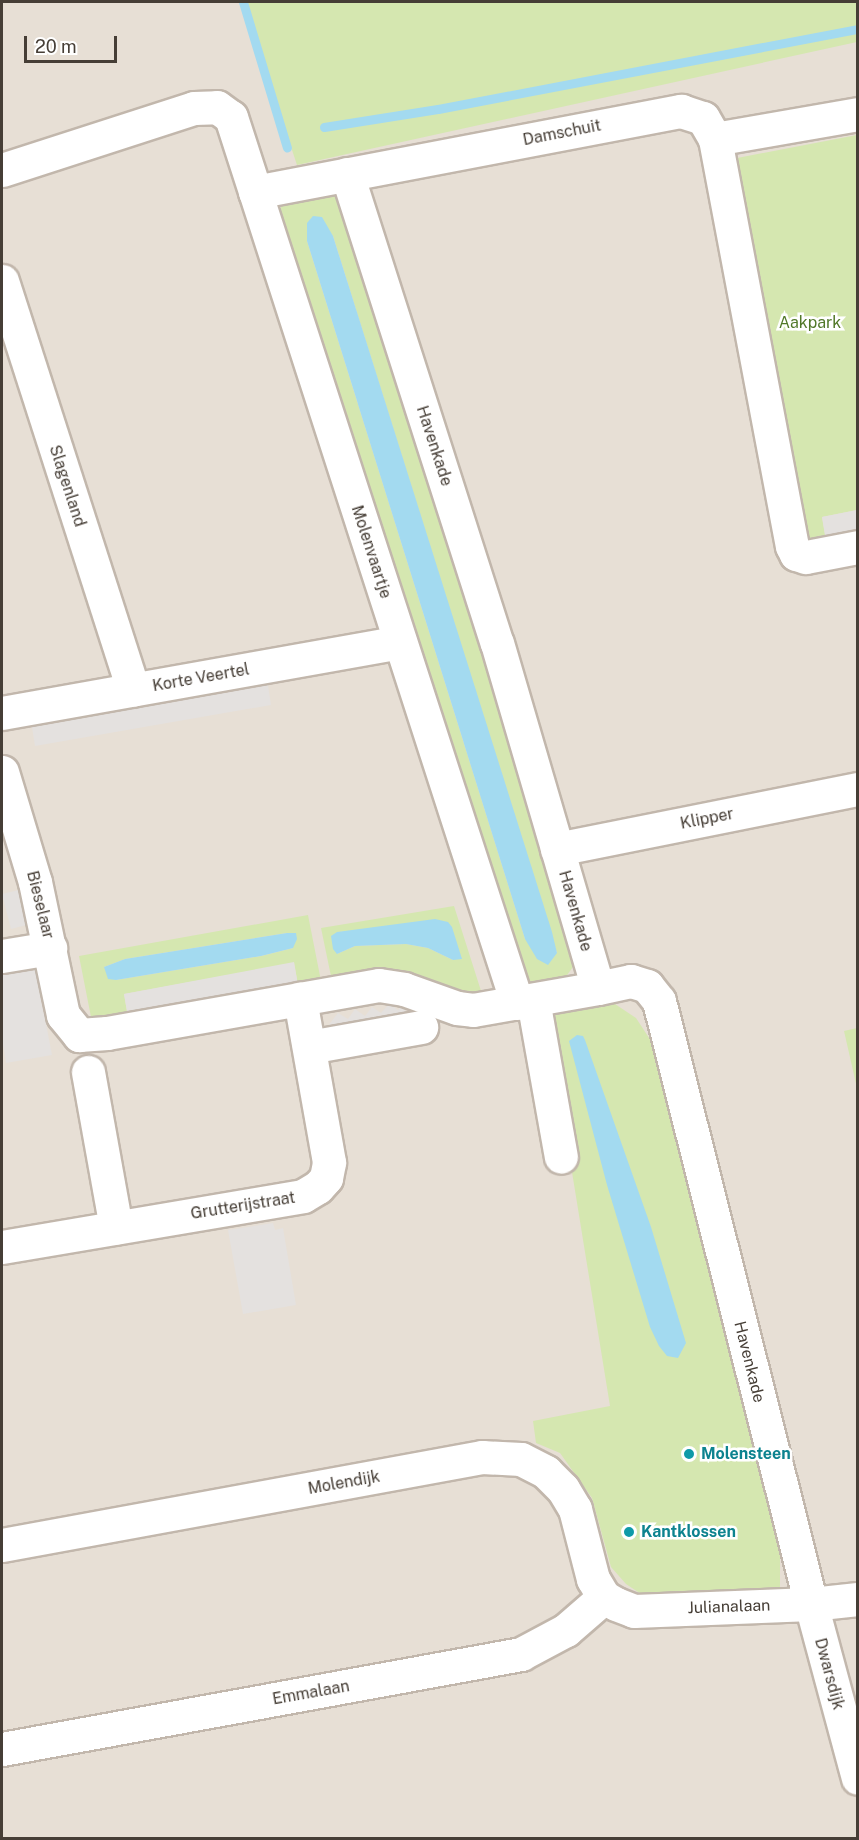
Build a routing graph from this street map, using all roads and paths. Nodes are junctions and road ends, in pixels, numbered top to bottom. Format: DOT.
graph roads {
  1 [pos="858,114"];
  2 [pos="715,139"];
  3 [pos="2,170"];
  4 [pos="347,174"];
  5 [pos="255,192"];
  6 [pos="2,281"];
  7 [pos="858,547"];
  8 [pos="400,642"];
  9 [pos="133,690"];
  10 [pos="2,713"];
  11 [pos="2,772"];
  12 [pos="858,789"];
  13 [pos="557,849"];
  14 [pos="50,948"];
  15 [pos="2,956"];
  16 [pos="598,988"];
  17 [pos="300,999"];
  18 [pos="525,1001"];
  19 [pos="421,1028"];
  20 [pos="309,1047"];
  21 [pos="88,1072"];
  22 [pos="561,1157"];
  23 [pos="116,1228"];
  24 [pos="2,1247"];
  25 [pos="2,1545"];
  26 [pos="604,1597"];
  27 [pos="858,1599"];
  28 [pos="811,1604"];
  29 [pos="2,1749"];
  30 [pos="858,1778"];
  1 -- 2 [label="street"];
  2 -- 4 [label="street, Damschuit"];
  2 -- 7 [label="street"];
  3 -- 5 [label="street, Molenvaartje"];
  4 -- 5 [label="street, Damschuit"];
  4 -- 13 [label="street, Havenkade"];
  5 -- 8 [label="street, Molenvaartje"];
  6 -- 9 [label="street, Slagenland"];
  8 -- 9 [label="street, Korte Veertel"];
  8 -- 18 [label="street, Molenvaartje"];
  9 -- 10 [label="street, Korte Veertel"];
  11 -- 14 [label="street, Bieselaar"];
  12 -- 13 [label="street, Klipper"];
  13 -- 16 [label="street, Havenkade"];
  14 -- 15 [label="street"];
  14 -- 17 [label="street, Bieselaar"];
  16 -- 18 [label="street"];
  16 -- 28 [label="street, Havenkade"];
  17 -- 18 [label="street"];
  17 -- 20 [label="street, Grutterijstraat"];
  18 -- 22 [label="street"];
  19 -- 20 [label="street"];
  20 -- 23 [label="street, Grutterijstraat"];
  21 -- 23 [label="street"];
  23 -- 24 [label="street, Grutterijstraat"];
  25 -- 26 [label="street, Molendijk"];
  26 -- 28 [label="street, Julianalaan"];
  26 -- 29 [label="street, Emmalaan"];
  27 -- 28 [label="street, Julianalaan"];
  28 -- 30 [label="street, Dwarsdijk"];
}
